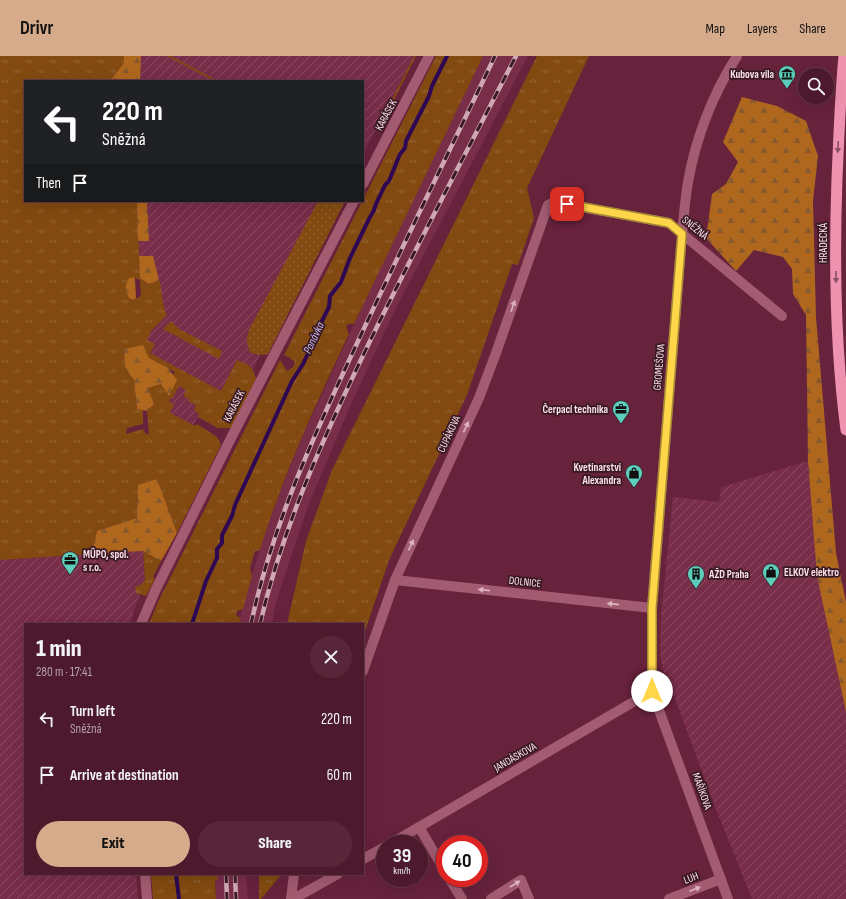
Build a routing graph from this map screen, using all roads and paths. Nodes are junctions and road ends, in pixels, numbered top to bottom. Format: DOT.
graph roads {
  1 [pos="430,56"];
  2 [pos="737,56"];
  3 [pos="844,56"];
  4 [pos="364,182"];
  5 [pos="353,202"];
  6 [pos="548,205"];
  7 [pos="682,234"];
  8 [pos="782,316"];
  9 [pos="846,430"];
  10 [pos="395,580"];
  11 [pos="652,608"];
  12 [pos="141,623"];
  13 [pos="364,668"];
  14 [pos="652,691"];
  15 [pos="419,827"];
  16 [pos="405,835"];
  17 [pos="376,852"];
  18 [pos="436,856"];
  19 [pos="364,858"];
  20 [pos="145,875"];
  21 [pos="294,875"];
  22 [pos="336,875"];
  23 [pos="721,879"];
  24 [pos="455,887"];
  25 [pos="147,899"];
  26 [pos="292,899"];
  27 [pos="462,899"];
  28 [pos="491,899"];
  29 [pos="528,899"];
  30 [pos="669,899"];
  31 [pos="728,899"];
  1 -- 4 [label="street, KARÁSEK"];
  2 -- 7 [label="street, GROMEŠOVA"];
  3 -- 9 [label="highway, HRADECKÁ, one-way"];
  5 -- 12 [label="street, KARÁSEK"];
  6 -- 7 [label="street, SNĚŽNÁ"];
  10 -- 6 [label="street, CUPÁKOVA, one-way"];
  7 -- 8 [label="street, SNĚŽNÁ"];
  7 -- 11 [label="street, GROMEŠOVA"];
  11 -- 10 [label="street, DOLNICE, one-way"];
  10 -- 13 [label="street, CUPÁKOVA"];
  11 -- 14 [label="street, GROMEŠOVA"];
  14 -- 15 [label="street, JANDÁSKOVA"];
  14 -- 23 [label="street, MAŘÍKOVA"];
  15 -- 16 [label="street, JANDÁSKOVA"];
  15 -- 18 [label="street"];
  17 -- 19 [label="street"];
  20 -- 25 [label="street"];
  21 -- 26 [label="street"];
  22 -- 26 [label="street"];
  30 -- 23 [label="street, LUH, one-way"];
  23 -- 31 [label="street, MAŘÍKOVA"];
  24 -- 27 [label="street"];
  28 -- 29 [label="street, one-way"];
}
